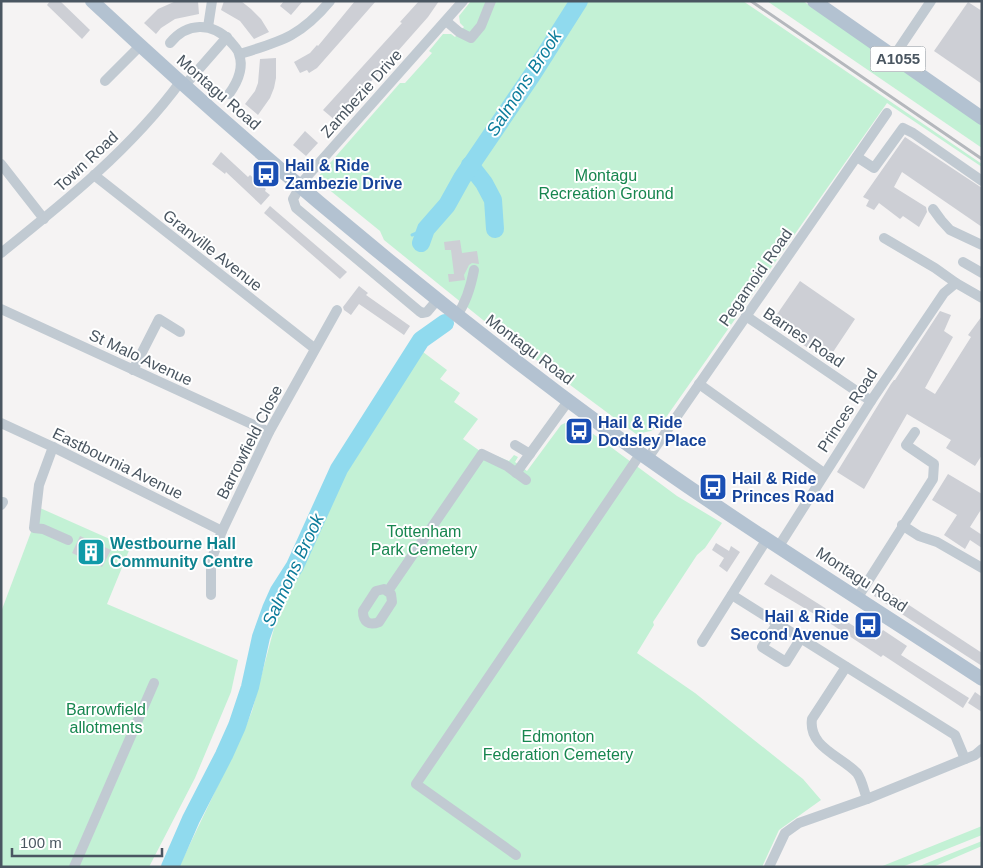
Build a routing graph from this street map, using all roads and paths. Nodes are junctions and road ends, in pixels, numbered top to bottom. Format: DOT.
graph roads {
  1 [pos="92,1"];
  2 [pos="212,1"];
  3 [pos="330,1"];
  4 [pos="463,1"];
  5 [pos="490,1"];
  6 [pos="814,1"];
  7 [pos="931,1"];
  8 [pos="446,21"];
  9 [pos="208,27"];
  10 [pos="226,37"];
  11 [pos="170,43"];
  12 [pos="140,46"];
  13 [pos="240,54"];
  14 [pos="894,56"];
  15 [pos="105,81"];
  16 [pos="183,83"];
  17 [pos="229,94"];
  18 [pos="887,113"];
  19 [pos="982,118"];
  20 [pos="857,157"];
  21 [pos="1,164"];
  22 [pos="94,175"];
  23 [pos="982,181"];
  24 [pos="300,187"];
  25 [pos="933,209"];
  26 [pos="44,219"];
  27 [pos="884,238"];
  28 [pos="982,245"];
  29 [pos="1,253"];
  30 [pos="963,262"];
  31 [pos="474,270"];
  32 [pos="982,273"];
  33 [pos="956,283"];
  34 [pos="981,296"];
  35 [pos="438,299"];
  36 [pos="1,309"];
  37 [pos="337,310"];
  38 [pos="457,315"];
  39 [pos="746,316"];
  40 [pos="180,332"];
  41 [pos="314,348"];
  42 [pos="133,370"];
  43 [pos="699,384"];
  44 [pos="569,400"];
  45 [pos="871,401"];
  46 [pos="1,423"];
  47 [pos="269,432"];
  48 [pos="915,432"];
  49 [pos="515,445"];
  50 [pos="53,447"];
  51 [pos="530,454"];
  52 [pos="644,455"];
  53 [pos="519,469"];
  54 [pos="824,473"];
  55 [pos="526,480"];
  56 [pos="902,525"];
  57 [pos="222,531"];
  58 [pos="68,540"];
  59 [pos="773,542"];
  60 [pos="982,568"];
  61 [pos="388,591"];
  62 [pos="211,595"];
  63 [pos="732,595"];
  64 [pos="858,597"];
  65 [pos="777,624"];
  66 [pos="800,638"];
  67 [pos="702,642"];
  68 [pos="846,667"];
  69 [pos="982,679"];
  70 [pos="154,683"];
  71 [pos="981,751"];
  72 [pos="964,759"];
  73 [pos="867,799"];
  74 [pos="516,855"];
  75 [pos="74,867"];
  76 [pos="769,867"];
  1 -- 12 [label="main road, Montagu Road"];
  2 -- 9 [label="street"];
  3 -- 13 [label="street"];
  4 -- 8 [label="street, Zambezie Drive"];
  5 -- 8 [label="street"];
  6 -- 14 [label="main road, A1055"];
  7 -- 14 [label="street"];
  8 -- 24 [label="street, Zambezie Drive"];
  9 -- 10 [label="street"];
  9 -- 11 [label="street"];
  10 -- 13 [label="street"];
  10 -- 16 [label="street, Town Road"];
  12 -- 15 [label="street"];
  12 -- 16 [label="main road, Montagu Road"];
  13 -- 17 [label="street"];
  14 -- 19 [label="main road, A1055"];
  16 -- 22 [label="street, Town Road"];
  16 -- 24 [label="main road, Montagu Road"];
  18 -- 20 [label="street, Pegamoid Road"];
  20 -- 23 [label="street"];
  20 -- 39 [label="street, Pegamoid Road"];
  21 -- 26 [label="street"];
  22 -- 26 [label="street, Town Road"];
  22 -- 41 [label="street, Granville Avenue"];
  24 -- 35 [label="main road, Montagu Road"];
  24 -- 35 [label="street"];
  25 -- 28 [label="street"];
  26 -- 29 [label="street, Town Road"];
  27 -- 33 [label="street"];
  30 -- 32 [label="street"];
  31 -- 38 [label="street"];
  33 -- 34 [label="street"];
  33 -- 45 [label="street, Princes Road"];
  35 -- 38 [label="main road, Montagu Road"];
  36 -- 42 [label="street, St Malo Avenue"];
  37 -- 41 [label="street, Barrowfield Close"];
  38 -- 44 [label="main road, Montagu Road"];
  39 -- 43 [label="street, Pegamoid Road"];
  39 -- 45 [label="street, Barnes Road"];
  40 -- 42 [label="street"];
  41 -- 47 [label="street, Barrowfield Close"];
  42 -- 47 [label="street, St Malo Avenue"];
  43 -- 52 [label="street, Pegamoid Road"];
  43 -- 54 [label="street"];
  44 -- 51 [label="street"];
  44 -- 52 [label="main road, Montagu Road"];
  45 -- 54 [label="street, Princes Road"];
  46 -- 50 [label="street, Eastbournia Avenue"];
  47 -- 57 [label="street, Barrowfield Close"];
  48 -- 56 [label="street"];
  49 -- 51 [label="street"];
  50 -- 57 [label="street, Eastbournia Avenue"];
  50 -- 58 [label="street"];
  51 -- 53 [label="street"];
  52 -- 59 [label="main road, Montagu Road"];
  52 -- 74 [label="street, Pegamoid Road"];
  53 -- 55 [label="street"];
  53 -- 61 [label="street"];
  54 -- 59 [label="street, Princes Road"];
  56 -- 60 [label="street"];
  56 -- 64 [label="street"];
  57 -- 62 [label="street, Barrowfield Close"];
  59 -- 63 [label="street, Princes Road"];
  59 -- 64 [label="main road, Montagu Road"];
  63 -- 65 [label="street"];
  63 -- 67 [label="street, Princes Road"];
  64 -- 69 [label="main road, Montagu Road"];
  65 -- 66 [label="street"];
  65 -- 66 [label="street"];
  66 -- 68 [label="street"];
  68 -- 72 [label="street"];
  68 -- 73 [label="street"];
  70 -- 75 [label="street"];
  71 -- 72 [label="street"];
  72 -- 73 [label="street"];
  73 -- 76 [label="street"];
}
